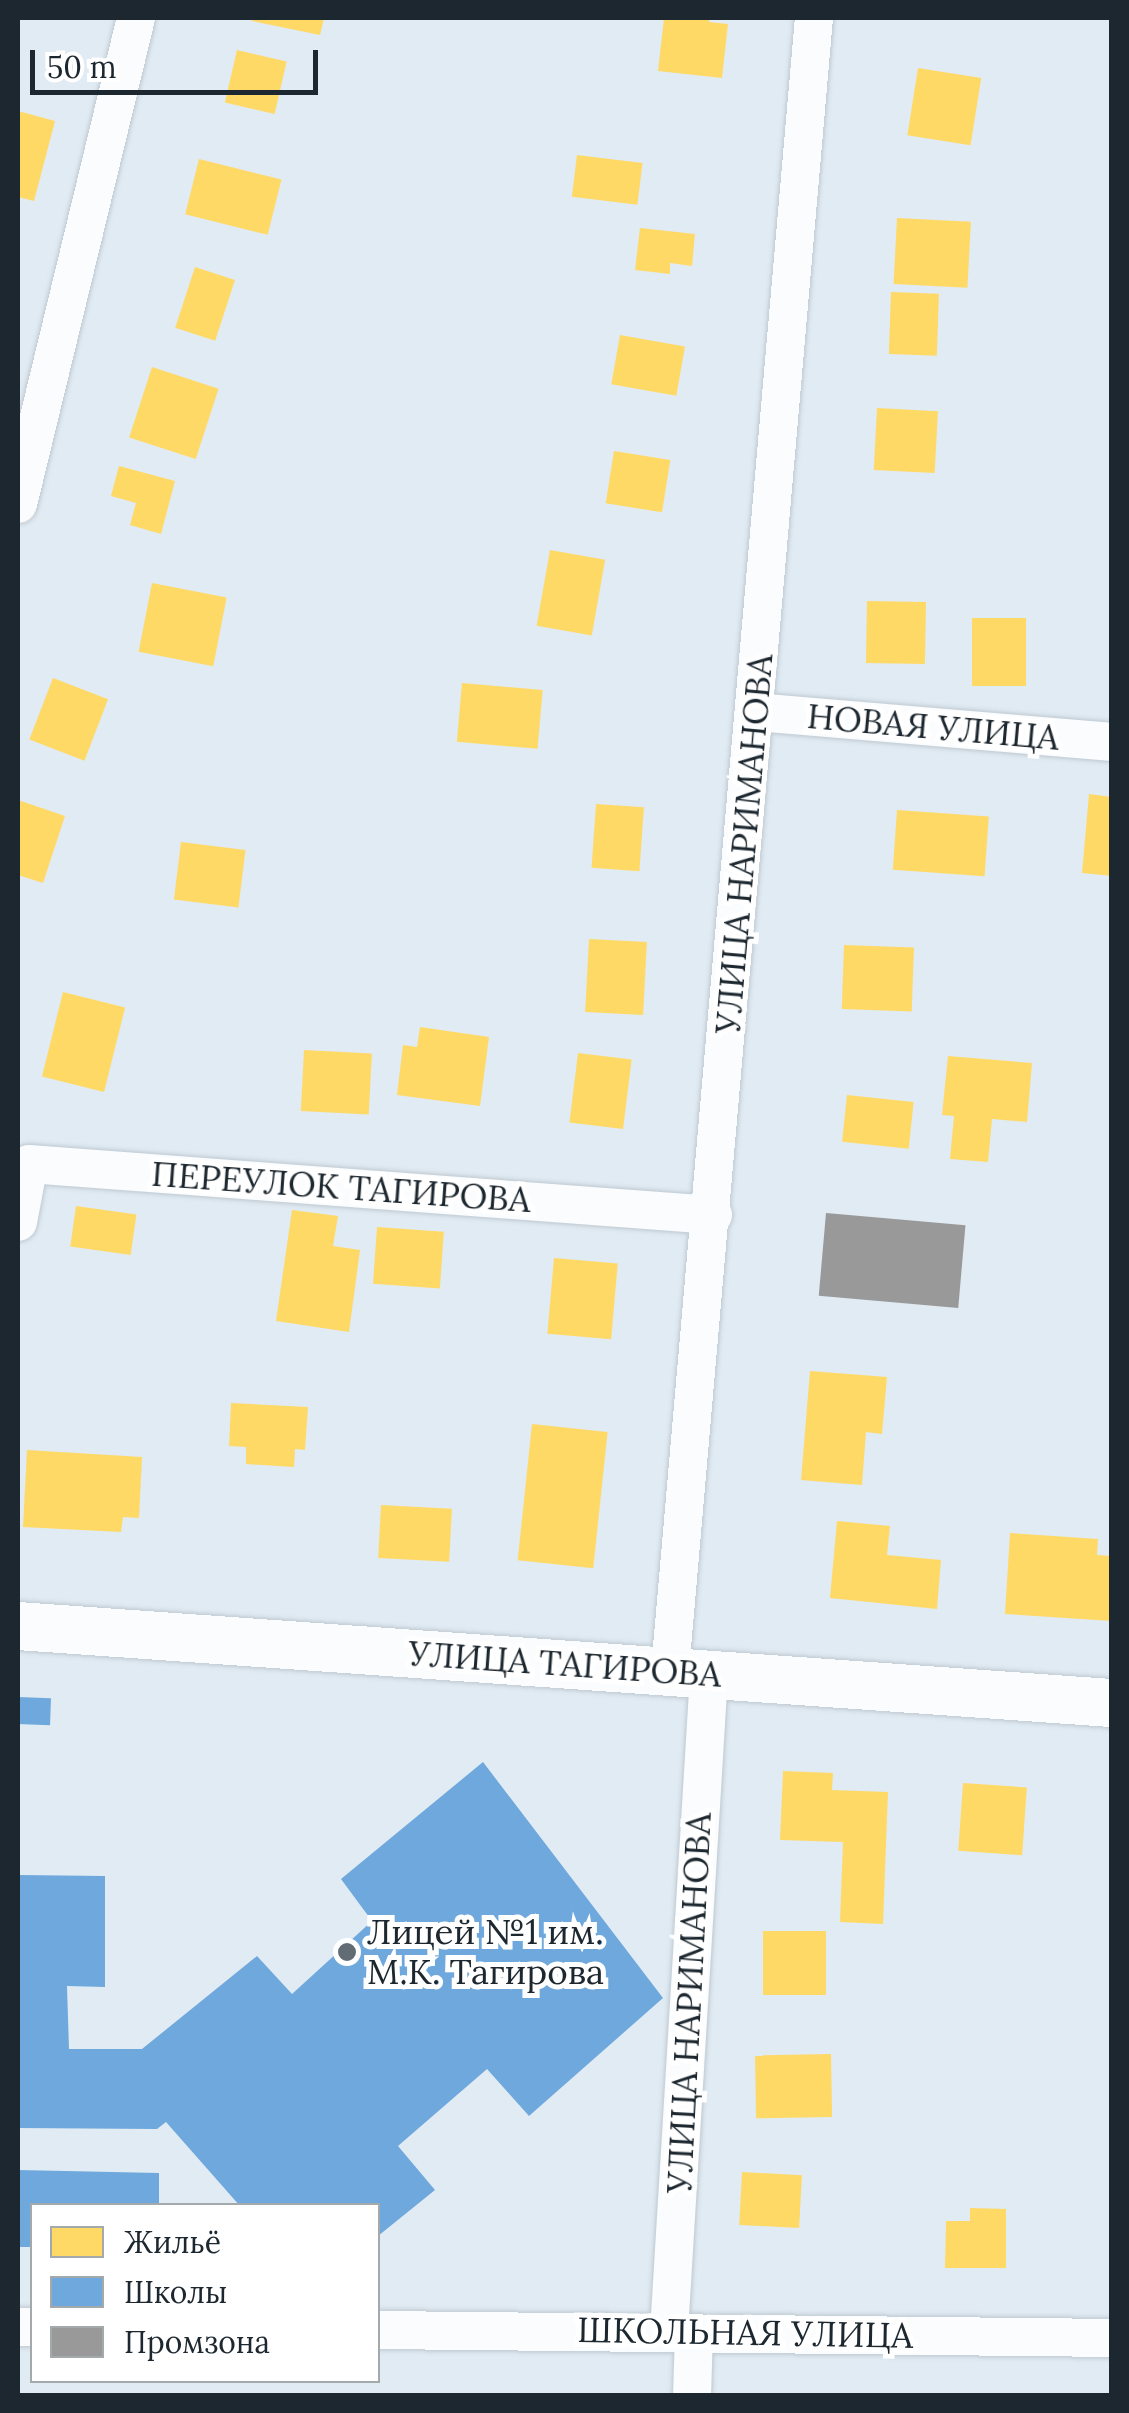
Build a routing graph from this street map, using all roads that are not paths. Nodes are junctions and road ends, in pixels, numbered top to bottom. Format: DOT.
graph roads {
  1 [pos="136,18"];
  2 [pos="814,18"];
  3 [pos="18,504"];
  4 [pos="755,712"];
  5 [pos="1112,742"];
  6 [pos="712,1214"];
  7 [pos="18,1222"];
  8 [pos="18,1626"];
  9 [pos="689,1672"];
  10 [pos="1112,1704"];
  11 [pos="380,2330"];
  12 [pos="682,2332"];
  13 [pos="1112,2338"];
  14 [pos="692,2396"];
  1 -- 3 [label="street"];
  2 -- 4 [label="street, УЛИЦА НАРИМАНОВА"];
  4 -- 5 [label="street, НОВАЯ УЛИЦА"];
  4 -- 6 [label="street, УЛИЦА НАРИМАНОВА"];
  6 -- 7 [label="street, ПЕРЕУЛОК ТАГИРОВА"];
  6 -- 9 [label="street, УЛИЦА НАРИМАНОВА"];
  8 -- 9 [label="street, УЛИЦА ТАГИРОВА"];
  9 -- 10 [label="street, УЛИЦА ТАГИРОВА"];
  9 -- 12 [label="street, УЛИЦА НАРИМАНОВА"];
  11 -- 12 [label="street, ШКОЛЬНАЯ УЛИЦА"];
  12 -- 13 [label="street, ШКОЛЬНАЯ УЛИЦА"];
  12 -- 14 [label="street, УЛИЦА НАРИМАНОВА"];
}
